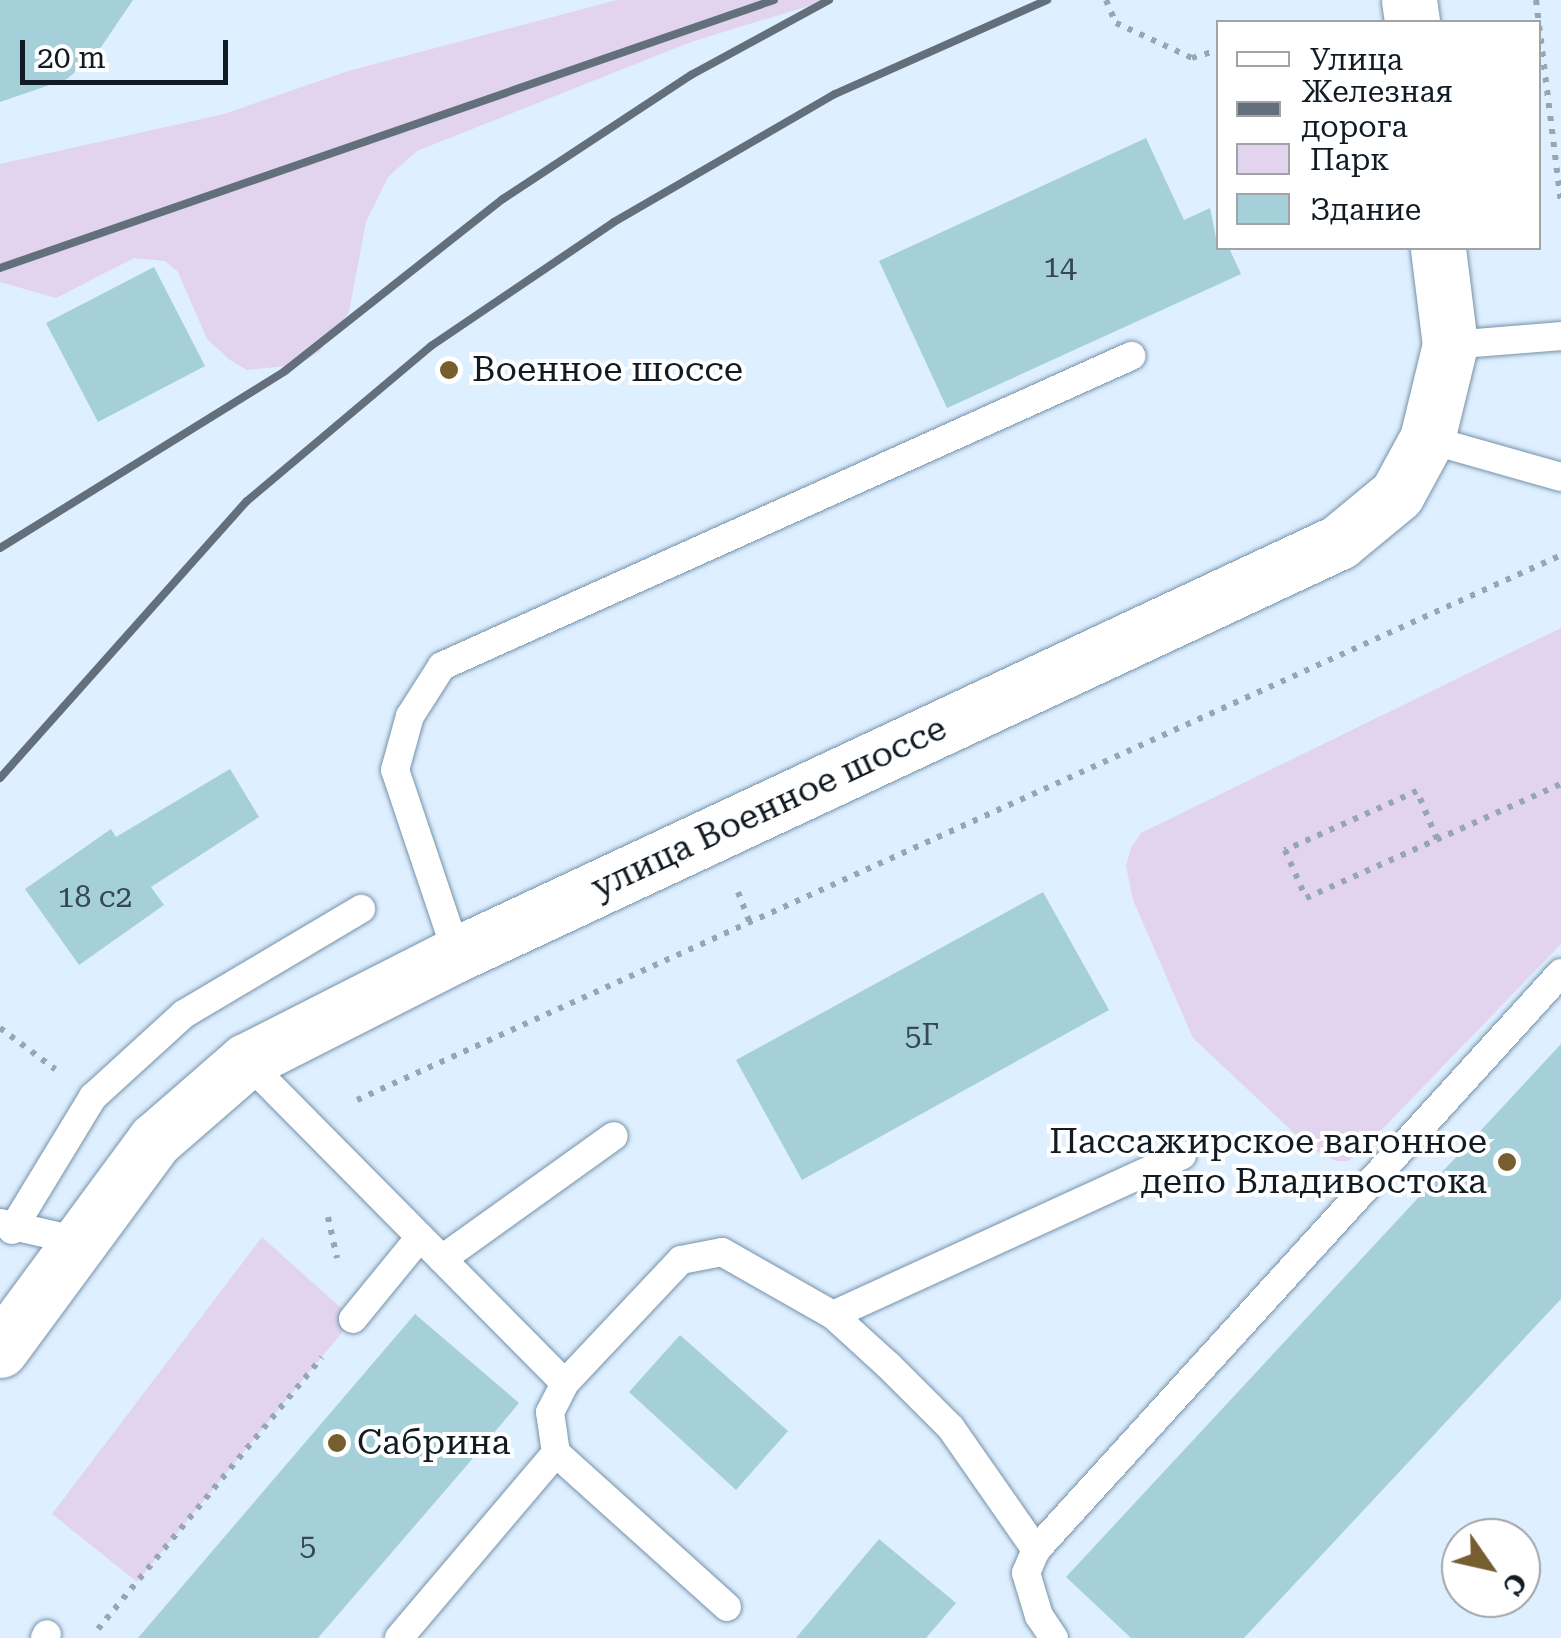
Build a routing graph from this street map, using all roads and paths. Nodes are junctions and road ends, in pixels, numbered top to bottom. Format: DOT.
graph roads {
  1 [pos="1106,0"];
  2 [pos="1541,41"];
  3 [pos="1216,51"];
  4 [pos="1561,203"];
  5 [pos="1438,250"];
  6 [pos="1561,336"];
  7 [pos="1450,345"];
  8 [pos="1131,356"];
  9 [pos="1427,439"];
  10 [pos="1561,477"];
  11 [pos="1561,555"];
  12 [pos="1561,784"];
  13 [pos="1438,839"];
  14 [pos="361,909"];
  15 [pos="458,954"];
  16 [pos="1561,973"];
  17 [pos="0,1028"];
  18 [pos="246,1061"];
  19 [pos="93,1097"];
  20 [pos="306,1122"];
  21 [pos="614,1136"];
  22 [pos="1182,1155"];
  23 [pos="6,1226"];
  24 [pos="420,1237"];
  25 [pos="83,1242"];
  26 [pos="442,1260"];
  27 [pos="833,1316"];
  28 [pos="354,1319"];
  29 [pos="0,1350"];
  30 [pos="565,1383"];
  31 [pos="556,1453"];
  32 [pos="1036,1550"];
  33 [pos="726,1607"];
  34 [pos="91,1638"];
  35 [pos="399,1638"];
  36 [pos="1054,1638"];
  1 -- 3 [label="path"];
  2 -- 4 [label="path"];
  5 -- 7 [label="main road, улица Военное шоссе"];
  6 -- 7 [label="lane"];
  7 -- 9 [label="main road, улица Военное шоссе"];
  8 -- 15 [label="lane"];
  9 -- 10 [label="lane"];
  9 -- 15 [label="main road, улица Военное шоссе"];
  11 -- 20 [label="path"];
  12 -- 13 [label="path"];
  13 -- 13 [label="path"];
  14 -- 19 [label="lane"];
  15 -- 18 [label="main road, улица Военное шоссе"];
  16 -- 32 [label="lane"];
  17 -- 19 [label="path"];
  18 -- 20 [label="lane"];
  18 -- 25 [label="main road, улица Военное шоссе"];
  19 -- 23 [label="lane"];
  20 -- 24 [label="lane"];
  20 -- 28 [label="path"];
  21 -- 26 [label="lane"];
  22 -- 27 [label="lane"];
  23 -- 25 [label="lane"];
  24 -- 26 [label="lane"];
  24 -- 28 [label="lane"];
  25 -- 29 [label="main road, улица Военное шоссе"];
  26 -- 30 [label="lane"];
  27 -- 30 [label="lane"];
  27 -- 32 [label="lane"];
  28 -- 34 [label="path"];
  30 -- 31 [label="lane"];
  31 -- 33 [label="lane"];
  31 -- 35 [label="lane"];
  32 -- 36 [label="lane"];
}
